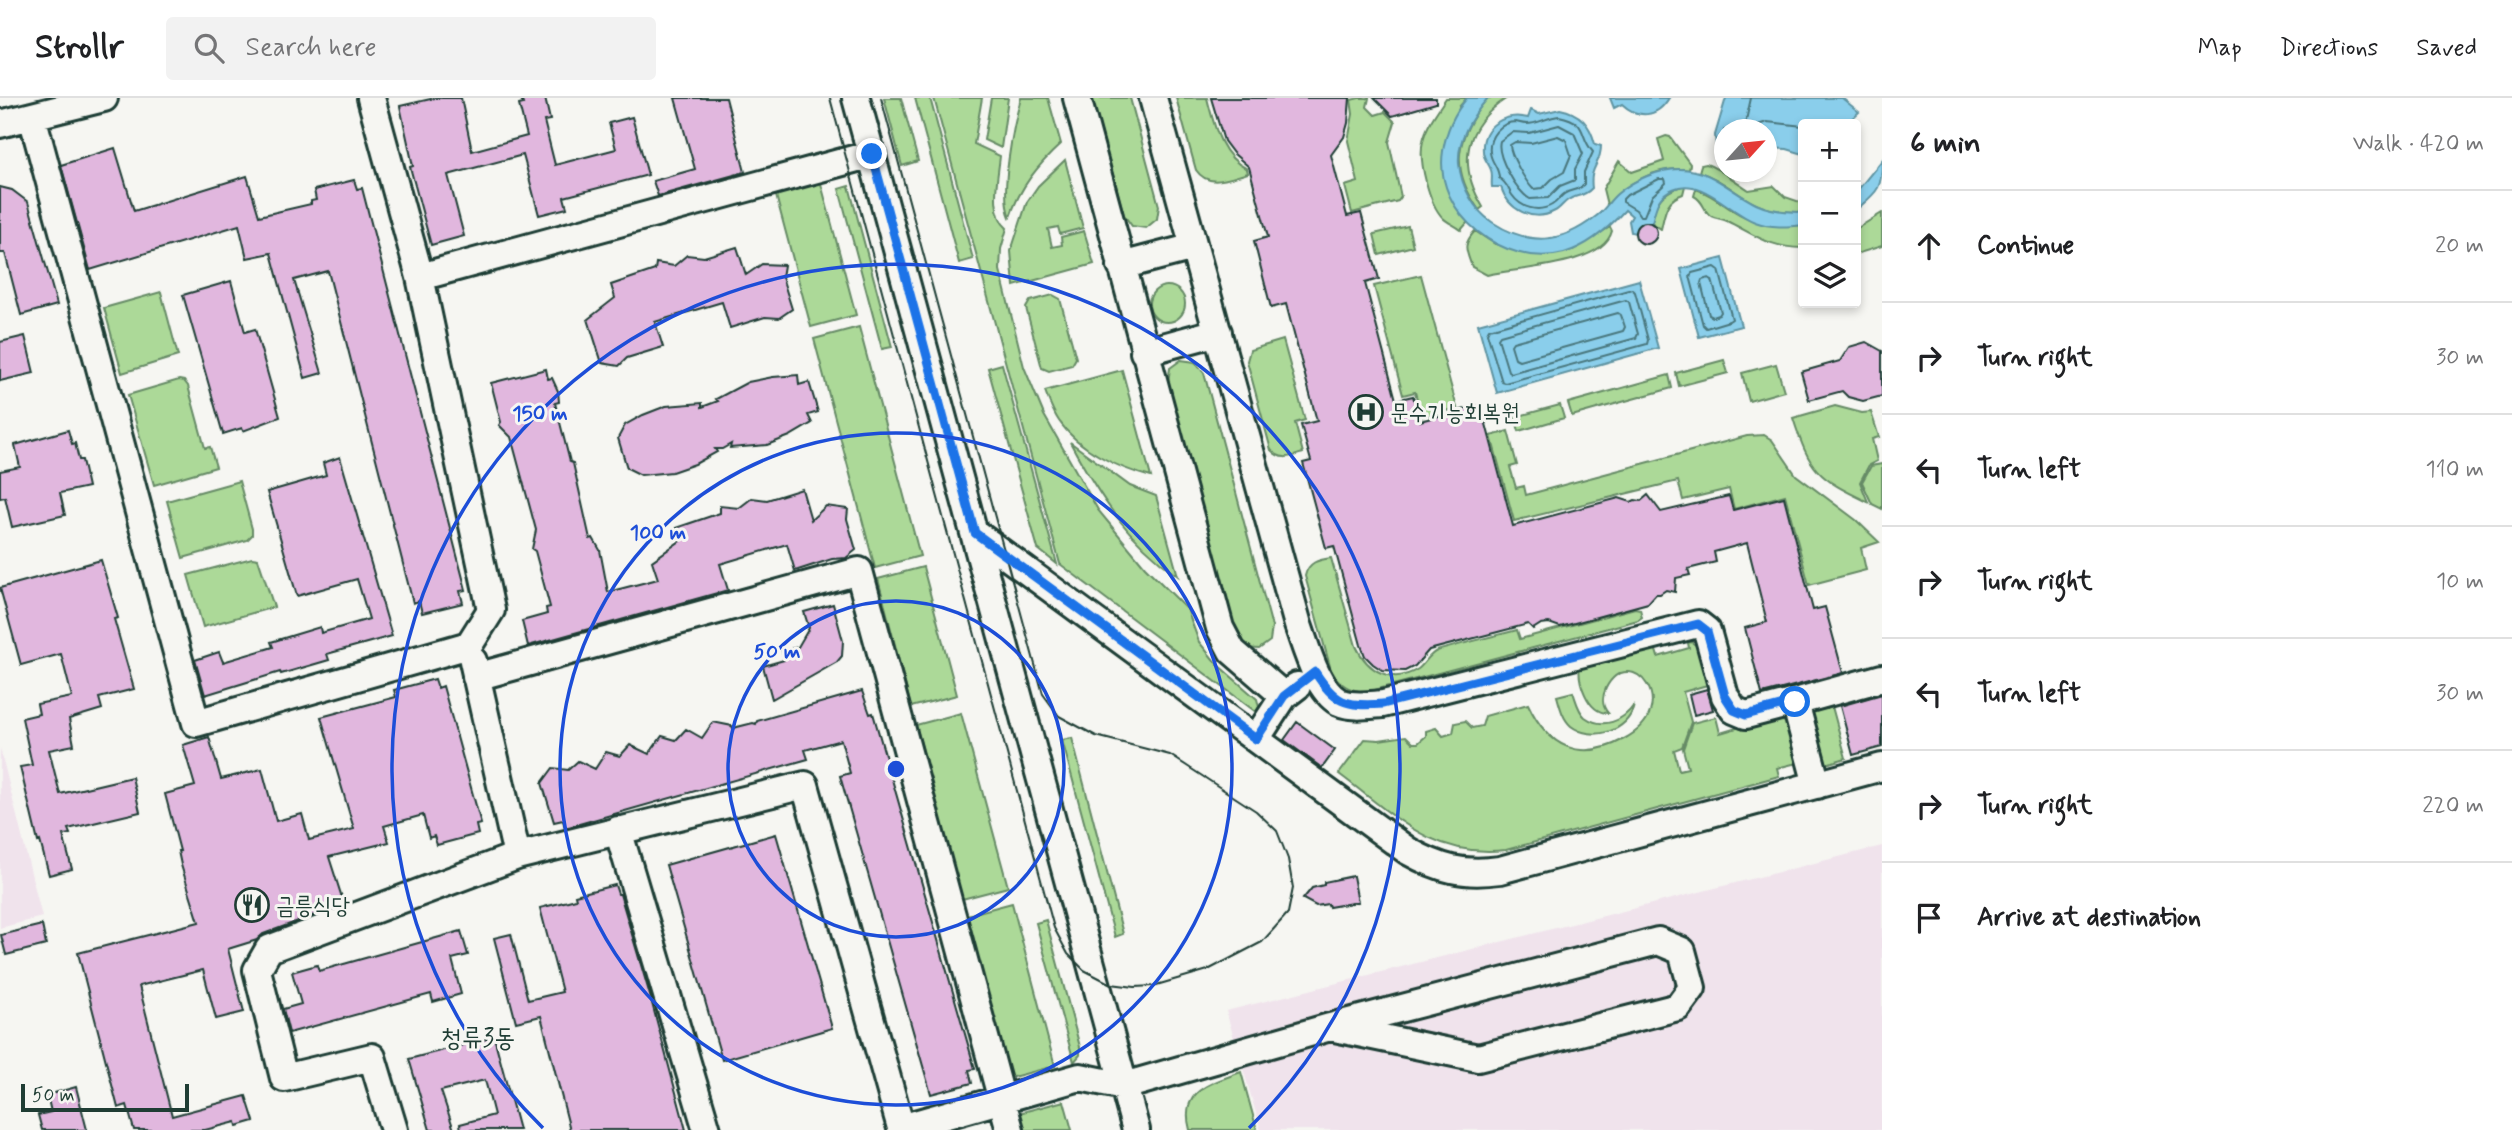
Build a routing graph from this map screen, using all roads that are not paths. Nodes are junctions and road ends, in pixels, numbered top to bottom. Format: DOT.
graph roads {
  1 [pos="104,98"];
  2 [pos="370,98"];
  3 [pos="856,98"];
  4 [pos="1077,98"];
  5 [pos="1153,98"];
  6 [pos="32,116"];
  7 [pos="0,124"];
  8 [pos="872,154"];
  9 [pos="1194,247"];
  10 [pos="1121,266"];
  11 [pos="420,277"];
  12 [pos="1217,332"];
  13 [pos="1144,352"];
  14 [pos="975,533"];
  15 [pos="470,646"];
  16 [pos="1315,672"];
  17 [pos="477,677"];
  18 [pos="1882,678"];
  19 [pos="1284,696"];
  20 [pos="1795,702"];
  21 [pos="1256,739"];
  22 [pos="1882,767"];
  23 [pos="1817,785"];
  24 [pos="618,830"];
  25 [pos="517,856"];
  26 [pos="1330,1027"];
  27 [pos="1124,1086"];
  28 [pos="1002,1100"];
  29 [pos="898,1129"];
  30 [pos="394,1130"];
  31 [pos="706,1130"];
  32 [pos="1010,1130"];
  33 [pos="1136,1130"];
  1 -- 6 [label="street"];
  2 -- 11 [label="street"];
  3 -- 8 [label="street"];
  4 -- 10 [label="street"];
  5 -- 9 [label="street"];
  6 -- 7 [label="street"];
  6 -- 15 [label="street"];
  8 -- 11 [label="street"];
  8 -- 14 [label="street"];
  9 -- 10 [label="street"];
  9 -- 12 [label="street"];
  10 -- 13 [label="street"];
  11 -- 15 [label="street"];
  12 -- 13 [label="street"];
  12 -- 16 [label="street"];
  13 -- 19 [label="street"];
  14 -- 21 [label="street"];
  14 -- 27 [label="street"];
  15 -- 17 [label="street"];
  16 -- 19 [label="street"];
  16 -- 20 [label="street"];
  17 -- 25 [label="street"];
  17 -- 28 [label="street"];
  18 -- 20 [label="street"];
  19 -- 21 [label="street"];
  20 -- 23 [label="street"];
  21 -- 23 [label="street"];
  22 -- 23 [label="street"];
  24 -- 25 [label="street"];
  24 -- 29 [label="street"];
  24 -- 31 [label="street"];
  25 -- 30 [label="street"];
  26 -- 26 [label="street"];
  26 -- 27 [label="street"];
  27 -- 28 [label="street"];
  27 -- 33 [label="street"];
  28 -- 29 [label="street"];
  28 -- 32 [label="street"];
}
